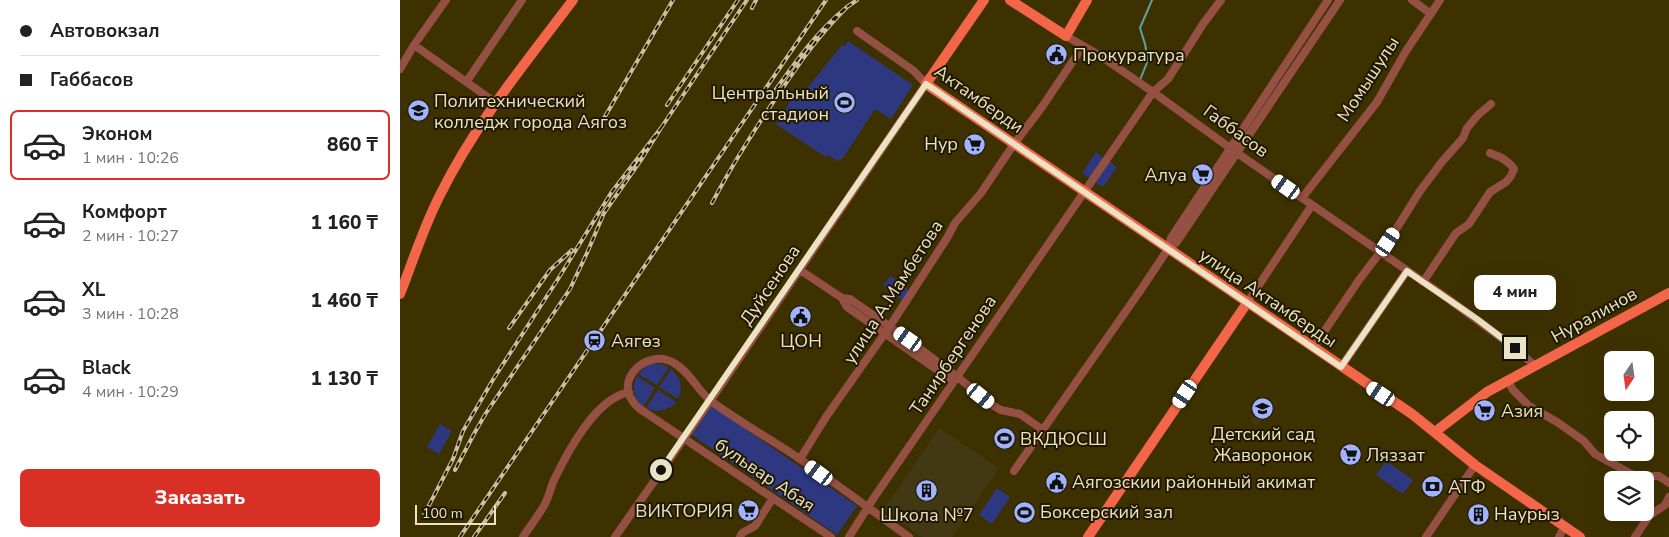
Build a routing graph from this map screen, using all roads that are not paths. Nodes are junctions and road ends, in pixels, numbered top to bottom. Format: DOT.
graph roads {
  1 [pos="446,0"];
  2 [pos="522,0"];
  3 [pos="573,0"];
  4 [pos="984,0"];
  5 [pos="1010,0"];
  6 [pos="1087,0"];
  7 [pos="1220,0"];
  8 [pos="1328,0"];
  9 [pos="1340,0"];
  10 [pos="1412,0"];
  11 [pos="1440,0"];
  12 [pos="1431,14"];
  13 [pos="857,31"];
  14 [pos="1066,36"];
  15 [pos="414,45"];
  16 [pos="1082,46"];
  17 [pos="400,69"];
  18 [pos="467,81"];
  19 [pos="926,84"];
  20 [pos="1153,92"];
  21 [pos="496,103"];
  22 [pos="1491,104"];
  23 [pos="1014,144"];
  24 [pos="1233,150"];
  25 [pos="1490,153"];
  26 [pos="1083,192"];
  27 [pos="1302,198"];
  28 [pos="1312,205"];
  29 [pos="1168,249"];
  30 [pos="1381,252"];
  31 [pos="800,270"];
  32 [pos="1407,271"];
  33 [pos="1423,282"];
  34 [pos="1669,293"];
  35 [pos="400,294"];
  36 [pos="1247,303"];
  37 [pos="888,330"];
  38 [pos="1313,348"];
  39 [pos="1535,366"];
  40 [pos="1341,367"];
  41 [pos="955,378"];
  42 [pos="1508,381"];
  43 [pos="628,392"];
  44 [pos="711,400"];
  45 [pos="1043,430"];
  46 [pos="1435,432"];
  47 [pos="683,439"];
  48 [pos="800,459"];
  49 [pos="1475,465"];
  50 [pos="1014,471"];
  51 [pos="1669,482"];
  52 [pos="1669,497"];
  53 [pos="773,498"];
  54 [pos="868,508"];
  55 [pos="1565,526"];
  56 [pos="523,537"];
  57 [pos="615,537"];
  58 [pos="740,537"];
  59 [pos="831,537"];
  60 [pos="849,537"];
  61 [pos="909,537"];
  62 [pos="1088,537"];
  63 [pos="1426,537"];
  64 [pos="1559,537"];
  65 [pos="1580,537"];
  66 [pos="1635,537"];
  1 -- 15 [label="street"];
  2 -- 18 [label="street"];
  3 -- 21 [label="main road"];
  4 -- 19 [label="main road, Дуйсенова"];
  5 -- 14 [label="main road, Габбасов"];
  6 -- 14 [label="main road"];
  7 -- 20 [label="street, Танирбергенова"];
  8 -- 24 [label="street"];
  9 -- 24 [label="street"];
  10 -- 12 [label="street"];
  11 -- 12 [label="street, Момышулы"];
  12 -- 27 [label="street, Момышулы"];
  13 -- 19 [label="street, Актамберди"];
  14 -- 16 [label="street, Габбасов"];
  15 -- 17 [label="street"];
  15 -- 18 [label="street"];
  16 -- 20 [label="street, Габбасов"];
  16 -- 23 [label="street, улица А.Мамбетова"];
  18 -- 21 [label="street"];
  19 -- 23 [label="main road, Актамберди"];
  19 -- 31 [label="street, Дуйсенова"];
  20 -- 24 [label="street, Габбасов"];
  20 -- 26 [label="street, Танирбергенова"];
  21 -- 35 [label="main road"];
  22 -- 30 [label="street"];
  23 -- 26 [label="main road, Актамберди"];
  23 -- 37 [label="street, улица А.Мамбетова"];
  24 -- 27 [label="street, Габбасов"];
  24 -- 29 [label="street"];
  25 -- 33 [label="street"];
  26 -- 29 [label="main road, улица Актамберды"];
  26 -- 41 [label="street, Танирбергенова"];
  27 -- 28 [label="street, Габбасов"];
  28 -- 30 [label="street, Габбасов"];
  28 -- 36 [label="street"];
  29 -- 36 [label="main road, улица Актамберды"];
  29 -- 45 [label="street"];
  30 -- 32 [label="street, Габбасов"];
  30 -- 38 [label="street"];
  31 -- 37 [label="street"];
  31 -- 44 [label="street, Дуйсенова"];
  32 -- 33 [label="street, Габбасов"];
  32 -- 40 [label="street"];
  33 -- 39 [label="street, Габбасов"];
  34 -- 39 [label="main road, Нуралинов"];
  36 -- 38 [label="main road, улица Актамберды"];
  36 -- 62 [label="main road"];
  37 -- 41 [label="street"];
  37 -- 48 [label="street, улица А.Мамбетова"];
  38 -- 40 [label="main road, улица Актамберды"];
  39 -- 42 [label="main road, Нуралинов"];
  40 -- 46 [label="main road, улица Актамберды"];
  41 -- 45 [label="street"];
  41 -- 54 [label="street, Танирбергенова"];
  42 -- 46 [label="main road, Нуралинов"];
  42 -- 51 [label="street"];
  43 -- 44 [label="street"];
  43 -- 47 [label="street"];
  43 -- 56 [label="street"];
  44 -- 47 [label="street, Дуйсенова"];
  44 -- 48 [label="street, бульвар Абая"];
  45 -- 50 [label="street"];
  46 -- 49 [label="main road, улица Актамберды"];
  47 -- 53 [label="street, бульвар Абая"];
  47 -- 57 [label="street, Дуйсенова"];
  48 -- 54 [label="street, бульвар Абая"];
  49 -- 55 [label="main road, улица Актамберды"];
  49 -- 63 [label="street"];
  52 -- 66 [label="street"];
  53 -- 58 [label="street"];
  53 -- 59 [label="street, бульвар Абая"];
  54 -- 60 [label="street, Танирбергенова"];
  54 -- 61 [label="street, бульвар Абая"];
  55 -- 64 [label="street"];
  55 -- 65 [label="main road, улица Актамберды"];
}
